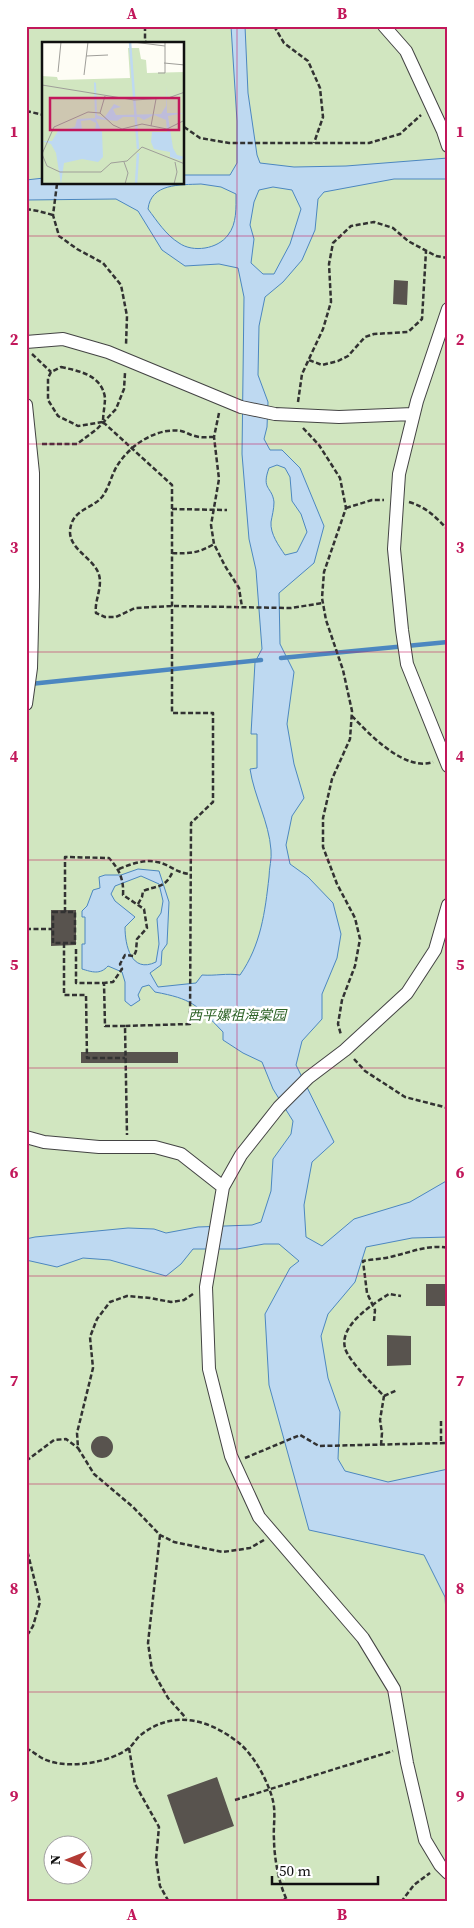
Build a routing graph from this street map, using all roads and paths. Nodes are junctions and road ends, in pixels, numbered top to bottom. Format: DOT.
graph roads {
  1 [pos="145,26"];
  2 [pos="274,26"];
  3 [pos="384,26"];
  4 [pos="146,42"];
  5 [pos="431,105"];
  6 [pos="26,110"];
  7 [pos="42,114"];
  8 [pos="185,128"];
  9 [pos="314,143"];
  10 [pos="448,146"];
  11 [pos="57,185"];
  12 [pos="26,210"];
  13 [pos="53,215"];
  14 [pos="426,251"];
  15 [pos="448,258"];
  16 [pos="448,309"];
  17 [pos="26,342"];
  18 [pos="26,349"];
  19 [pos="125,359"];
  20 [pos="309,360"];
  21 [pos="51,372"];
  22 [pos="224,400"];
  23 [pos="26,405"];
  24 [pos="413,414"];
  25 [pos="296,415"];
  26 [pos="103,422"];
  27 [pos="214,437"];
  28 [pos="31,444"];
  29 [pos="131,448"];
  30 [pos="172,509"];
  31 [pos="213,510"];
  32 [pos="227,510"];
  33 [pos="214,544"];
  34 [pos="172,554"];
  35 [pos="323,603"];
  36 [pos="172,606"];
  37 [pos="242,607"];
  38 [pos="26,704"];
  39 [pos="352,716"];
  40 [pos="446,762"];
  41 [pos="119,869"];
  42 [pos="173,870"];
  43 [pos="191,874"];
  44 [pos="138,904"];
  45 [pos="448,905"];
  46 [pos="65,912"];
  47 [pos="26,929"];
  48 [pos="53,929"];
  49 [pos="64,943"];
  50 [pos="76,949"];
  51 [pos="104,983"];
  52 [pos="125,1026"];
  53 [pos="345,1050"];
  54 [pos="125,1058"];
  55 [pos="448,1108"];
  56 [pos="26,1137"];
  57 [pos="127,1147"];
  58 [pos="223,1187"];
  59 [pos="448,1248"];
  60 [pos="206,1287"];
  61 [pos="401,1296"];
  62 [pos="371,1306"];
  63 [pos="374,1321"];
  64 [pos="397,1390"];
  65 [pos="384,1396"];
  66 [pos="441,1421"];
  67 [pos="441,1442"];
  68 [pos="448,1443"];
  69 [pos="380,1445"];
  70 [pos="78,1448"];
  71 [pos="26,1461"];
  72 [pos="235,1463"];
  73 [pos="26,1522"];
  74 [pos="274,1534"];
  75 [pos="160,1536"];
  76 [pos="26,1637"];
  77 [pos="186,1718"];
  78 [pos="26,1748"];
  79 [pos="129,1748"];
  80 [pos="404,1748"];
  81 [pos="268,1790"];
  82 [pos="235,1800"];
  83 [pos="444,1869"];
  84 [pos="286,1898"];
  85 [pos="168,1902"];
  86 [pos="282,1902"];
  87 [pos="288,1902"];
  88 [pos="401,1902"];
  1 -- 4 [label="path"];
  2 -- 9 [label="path"];
  3 -- 5 [label="street"];
  5 -- 9 [label="path"];
  5 -- 10 [label="street"];
  6 -- 7 [label="path"];
  8 -- 9 [label="path"];
  11 -- 13 [label="path"];
  12 -- 13 [label="path"];
  13 -- 19 [label="path"];
  14 -- 15 [label="path"];
  14 -- 20 [label="path"];
  14 -- 20 [label="path"];
  16 -- 24 [label="street"];
  17 -- 19 [label="street"];
  18 -- 21 [label="path"];
  19 -- 22 [label="street"];
  19 -- 26 [label="path"];
  20 -- 25 [label="path"];
  21 -- 26 [label="path"];
  21 -- 26 [label="path"];
  22 -- 25 [label="street"];
  22 -- 27 [label="path"];
  23 -- 28 [label="street"];
  24 -- 25 [label="street"];
  24 -- 40 [label="street"];
  25 -- 35 [label="path"];
  26 -- 28 [label="path"];
  26 -- 29 [label="path"];
  27 -- 29 [label="path"];
  27 -- 31 [label="path"];
  28 -- 38 [label="street"];
  29 -- 30 [label="path"];
  29 -- 36 [label="path"];
  30 -- 31 [label="path"];
  30 -- 34 [label="path"];
  31 -- 32 [label="path"];
  31 -- 33 [label="path"];
  33 -- 34 [label="path"];
  33 -- 37 [label="path"];
  34 -- 36 [label="path"];
  35 -- 37 [label="path"];
  35 -- 39 [label="path"];
  36 -- 37 [label="path"];
  36 -- 43 [label="path"];
  39 -- 40 [label="path"];
  39 -- 53 [label="path"];
  41 -- 42 [label="path"];
  41 -- 44 [label="path"];
  41 -- 46 [label="path"];
  42 -- 43 [label="path"];
  42 -- 44 [label="path"];
  43 -- 52 [label="path"];
  44 -- 51 [label="path"];
  45 -- 53 [label="street"];
  46 -- 48 [label="path"];
  46 -- 49 [label="path"];
  47 -- 48 [label="path"];
  48 -- 49 [label="path"];
  49 -- 54 [label="path"];
  50 -- 51 [label="path"];
  51 -- 52 [label="path"];
  52 -- 54 [label="path"];
  53 -- 55 [label="path"];
  53 -- 58 [label="street"];
  54 -- 57 [label="path"];
  56 -- 57 [label="street"];
  57 -- 58 [label="street"];
  58 -- 60 [label="street"];
  59 -- 62 [label="path"];
  60 -- 70 [label="path"];
  60 -- 72 [label="street"];
  61 -- 62 [label="path"];
  62 -- 63 [label="path"];
  62 -- 65 [label="path"];
  64 -- 65 [label="path"];
  65 -- 69 [label="path"];
  66 -- 67 [label="path"];
  67 -- 68 [label="path"];
  67 -- 69 [label="path"];
  69 -- 72 [label="path"];
  70 -- 71 [label="path"];
  70 -- 75 [label="path"];
  72 -- 74 [label="street"];
  73 -- 76 [label="path"];
  74 -- 75 [label="path"];
  74 -- 80 [label="street"];
  75 -- 77 [label="path"];
  77 -- 79 [label="path"];
  77 -- 81 [label="path"];
  78 -- 79 [label="path"];
  79 -- 85 [label="path"];
  80 -- 81 [label="path"];
  80 -- 83 [label="street"];
  81 -- 82 [label="path"];
  81 -- 84 [label="path"];
  83 -- 88 [label="path"];
  84 -- 86 [label="path"];
  84 -- 87 [label="path"];
}
